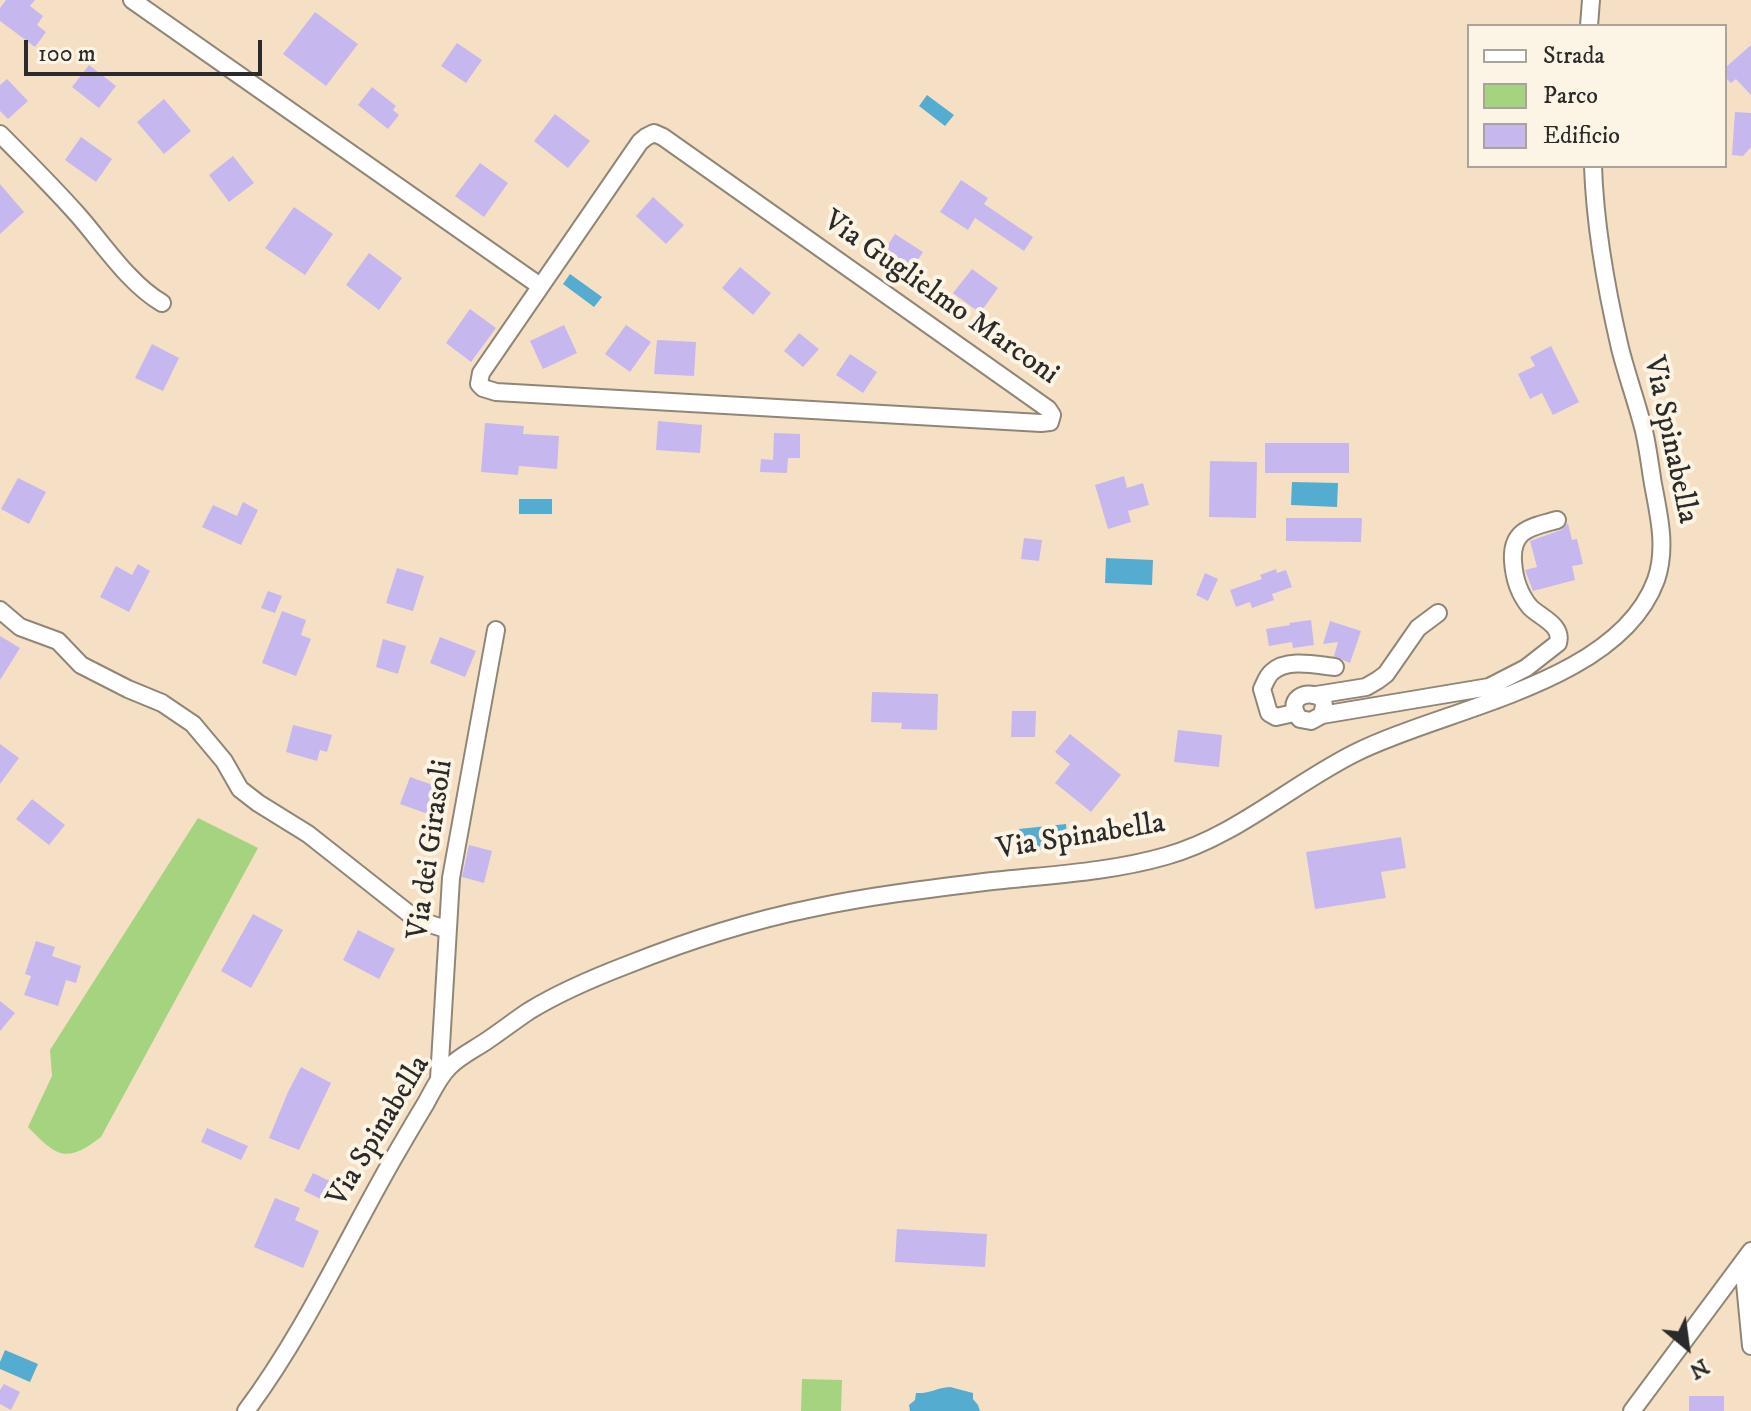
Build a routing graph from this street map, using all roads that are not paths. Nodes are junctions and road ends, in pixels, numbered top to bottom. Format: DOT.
graph roads {
  1 [pos="132,0"];
  2 [pos="1591,0"];
  3 [pos="1589,24"];
  4 [pos="0,134"];
  5 [pos="1593,168"];
  6 [pos="540,286"];
  7 [pos="162,303"];
  8 [pos="1557,520"];
  9 [pos="0,610"];
  10 [pos="1438,613"];
  11 [pos="496,630"];
  12 [pos="1335,667"];
  13 [pos="1492,694"];
  14 [pos="1316,695"];
  15 [pos="1294,713"];
  16 [pos="1322,715"];
  17 [pos="446,929"];
  18 [pos="439,1079"];
  19 [pos="1747,1256"];
  20 [pos="1751,1346"];
  21 [pos="246,1411"];
  22 [pos="1632,1411"];
  1 -- 6 [label="street"];
  2 -- 3 [label="street"];
  4 -- 7 [label="street"];
  5 -- 13 [label="street, Via Spinabella"];
  6 -- 6 [label="street, Via Guglielmo Marconi"];
  8 -- 13 [label="street"];
  9 -- 17 [label="street"];
  10 -- 14 [label="street"];
  11 -- 17 [label="street, Via dei Girasoli"];
  12 -- 15 [label="street"];
  13 -- 16 [label="street"];
  13 -- 18 [label="street, Via Spinabella"];
  14 -- 15 [label="street"];
  14 -- 16 [label="street"];
  15 -- 16 [label="street"];
  17 -- 18 [label="street, Via dei Girasoli"];
  18 -- 21 [label="street, Via Spinabella"];
  19 -- 20 [label="street"];
  19 -- 22 [label="street"];
}
